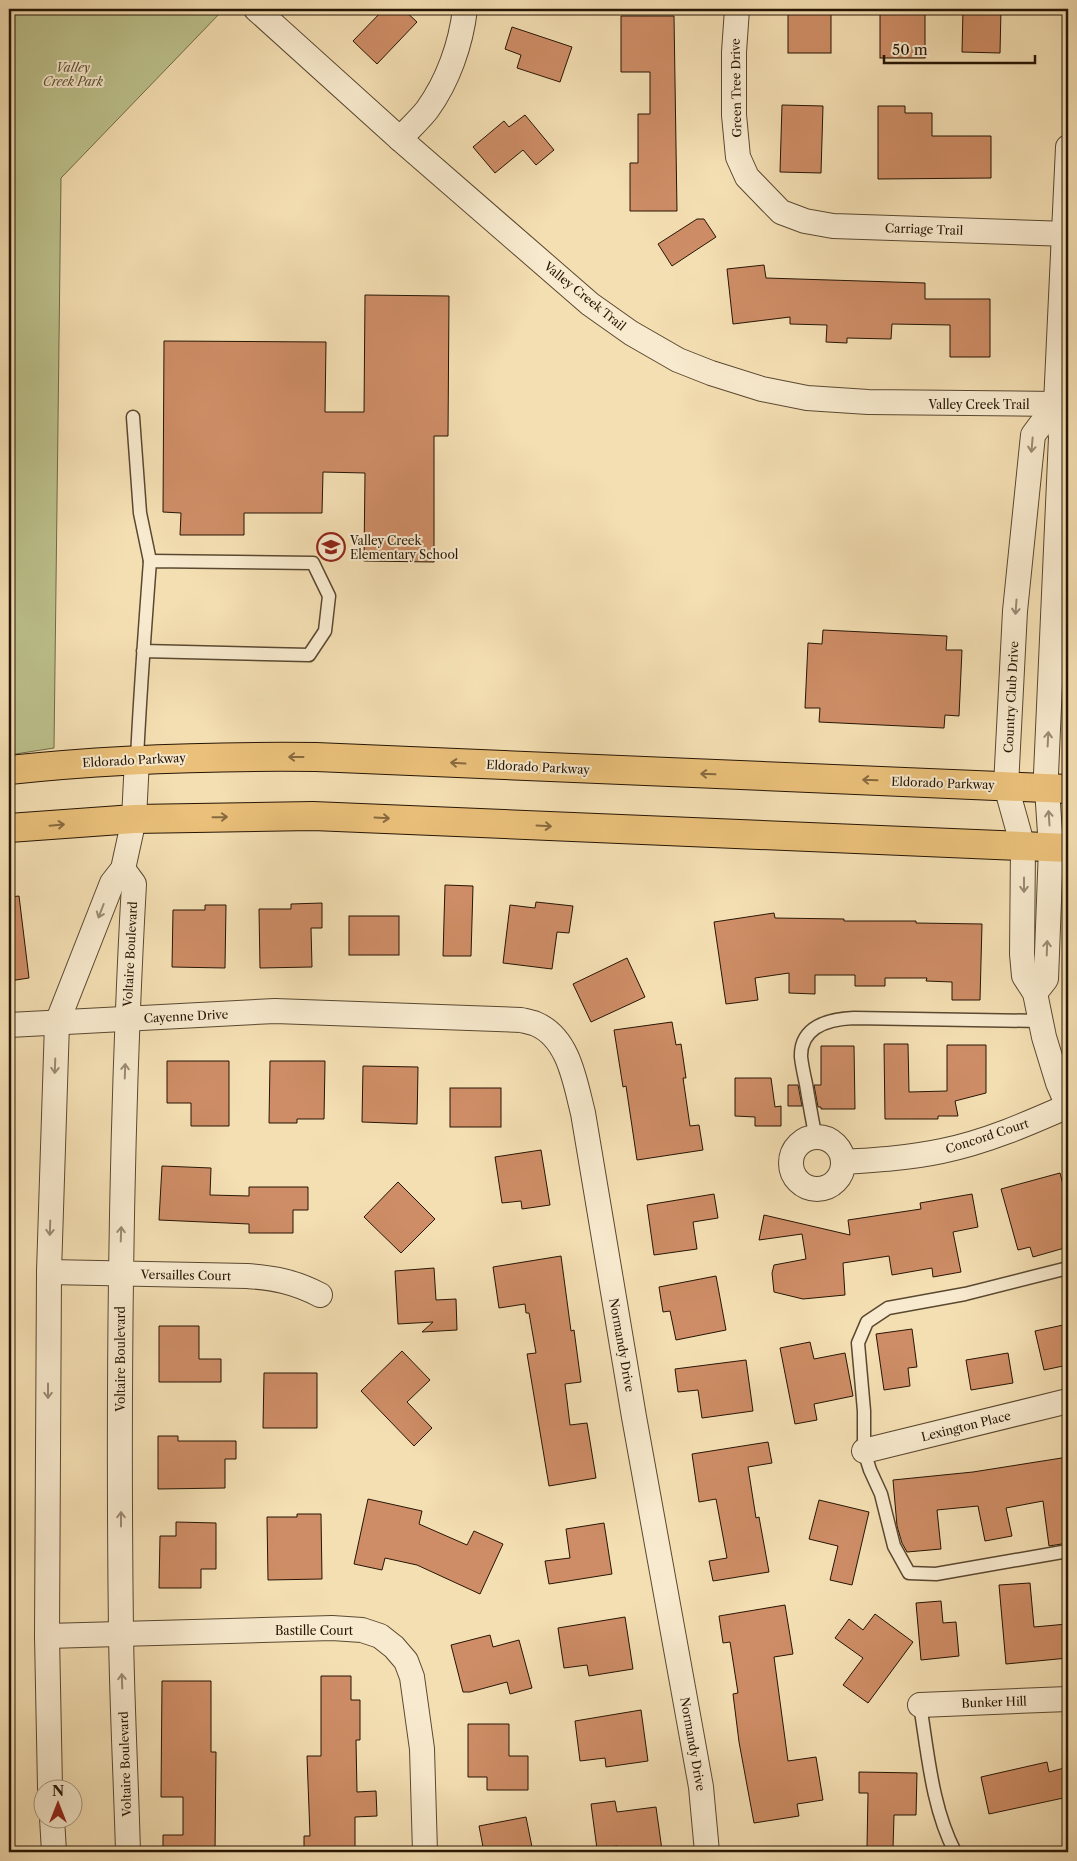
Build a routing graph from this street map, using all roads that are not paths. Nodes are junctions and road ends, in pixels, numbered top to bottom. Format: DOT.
graph roads {
  1 [pos="256,9"];
  2 [pos="465,9"];
  3 [pos="737,9"];
  4 [pos="400,139"];
  5 [pos="1068,147"];
  6 [pos="781,212"];
  7 [pos="1066,234"];
  8 [pos="1056,404"];
  9 [pos="133,417"];
  10 [pos="1025,519"];
  11 [pos="1063,520"];
  12 [pos="150,560"];
  13 [pos="144,651"];
  14 [pos="1013,653"];
  15 [pos="1052,655"];
  16 [pos="137,759"];
  17 [pos="9,770"];
  18 [pos="1006,786"];
  19 [pos="1058,788"];
  20 [pos="134,819"];
  21 [pos="9,828"];
  22 [pos="1023,846"];
  23 [pos="1060,848"];
  24 [pos="123,869"];
  25 [pos="1035,993"];
  26 [pos="363,1014"];
  27 [pos="126,1019"];
  28 [pos="1040,1021"];
  29 [pos="57,1023"];
  30 [pos="9,1025"];
  31 [pos="1068,1106"];
  32 [pos="816,1138"];
  33 [pos="843,1162"];
  34 [pos="1068,1268"];
  35 [pos="49,1272"];
  36 [pos="120,1274"];
  37 [pos="320,1295"];
  38 [pos="1068,1401"];
  39 [pos="864,1451"];
  40 [pos="1068,1551"];
  41 [pos="121,1635"];
  42 [pos="47,1636"];
  43 [pos="1068,1699"];
  44 [pos="920,1705"];
  45 [pos="50,1778"];
  46 [pos="53,1828"];
  47 [pos="54,1852"];
  48 [pos="128,1852"];
  49 [pos="425,1852"];
  50 [pos="707,1852"];
  51 [pos="954,1852"];
  1 -- 4 [label="street, Valley Creek Trail"];
  2 -- 4 [label="street"];
  3 -- 6 [label="street, Green Tree Drive"];
  4 -- 8 [label="street, Valley Creek Trail"];
  5 -- 7 [label="street"];
  6 -- 7 [label="street, Carriage Trail"];
  7 -- 8 [label="street"];
  8 -- 10 [label="street, Country Club Drive, one-way"];
  8 -- 11 [label="street"];
  9 -- 12 [label="lane"];
  10 -- 11 [label="street"];
  10 -- 14 [label="street, Country Club Drive, one-way"];
  11 -- 15 [label="street"];
  12 -- 13 [label="lane"];
  12 -- 13 [label="lane"];
  13 -- 16 [label="lane"];
  14 -- 15 [label="street"];
  14 -- 18 [label="street, Country Club Drive"];
  19 -- 15 [label="street, one-way"];
  16 -- 17 [label="main road, Eldorado Parkway"];
  18 -- 16 [label="main road, Eldorado Parkway, one-way"];
  16 -- 20 [label="street"];
  18 -- 19 [label="main road, Eldorado Parkway"];
  18 -- 22 [label="street, Country Club Drive"];
  23 -- 19 [label="street, one-way"];
  21 -- 20 [label="main road, one-way"];
  20 -- 22 [label="main road, one-way"];
  20 -- 24 [label="street"];
  22 -- 23 [label="main road"];
  22 -- 25 [label="street, Country Club Drive, one-way"];
  25 -- 23 [label="street, one-way"];
  24 -- 27 [label="street, Voltaire Boulevard"];
  24 -- 29 [label="street, one-way"];
  25 -- 28 [label="street, Country Club Drive"];
  26 -- 27 [label="street, Cayenne Drive"];
  26 -- 50 [label="street, Normandy Drive"];
  27 -- 29 [label="street, Cayenne Drive"];
  36 -- 27 [label="street, Voltaire Boulevard, one-way"];
  28 -- 31 [label="street, Country Club Drive"];
  28 -- 32 [label="lane"];
  29 -- 30 [label="street, Cayenne Drive"];
  29 -- 35 [label="street, one-way"];
  31 -- 33 [label="street, Concord Court"];
  32 -- 33 [label="street"];
  32 -- 33 [label="street"];
  34 -- 39 [label="lane"];
  35 -- 36 [label="street, Versailles Court"];
  35 -- 42 [label="street, one-way"];
  36 -- 37 [label="street, Versailles Court"];
  41 -- 36 [label="street, Voltaire Boulevard, one-way"];
  38 -- 39 [label="street, Lexington Place"];
  39 -- 40 [label="lane"];
  41 -- 42 [label="street, Bastille Court"];
  48 -- 41 [label="street, Voltaire Boulevard, one-way"];
  41 -- 49 [label="street, Bastille Court"];
  42 -- 45 [label="street"];
  43 -- 44 [label="street, Bunker Hill"];
  44 -- 51 [label="lane"];
  46 -- 47 [label="street"];
}
